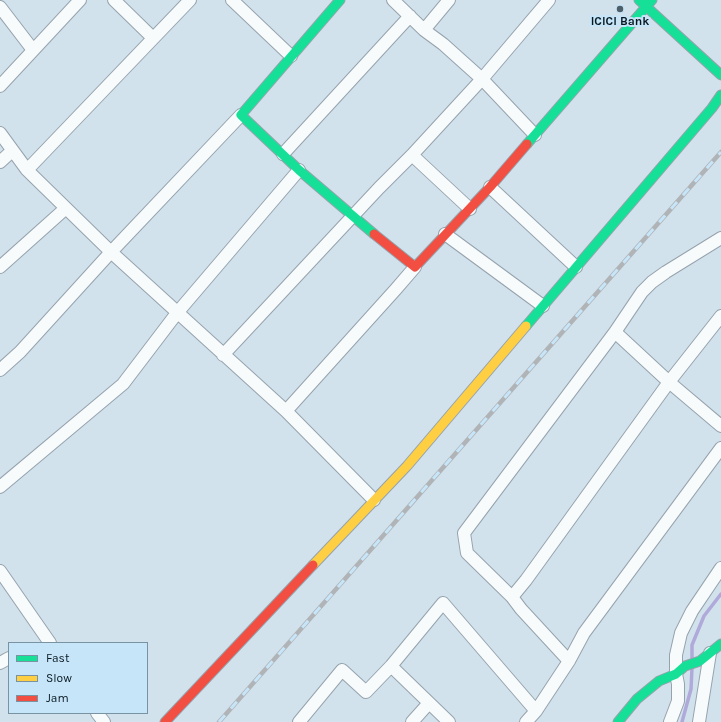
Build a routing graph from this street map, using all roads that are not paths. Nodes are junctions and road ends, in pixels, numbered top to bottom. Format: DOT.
graph roads {
  1 [pos="80,0"];
  2 [pos="114,0"];
  3 [pos="190,0"];
  4 [pos="232,0"];
  5 [pos="340,0"];
  6 [pos="392,0"];
  7 [pos="449,0"];
  8 [pos="549,0"];
  9 [pos="645,2"];
  10 [pos="0,7"];
  11 [pos="410,16"];
  12 [pos="424,30"];
  13 [pos="153,38"];
  14 [pos="33,50"];
  15 [pos="290,56"];
  16 [pos="721,75"];
  17 [pos="482,79"];
  18 [pos="0,86"];
  19 [pos="721,95"];
  20 [pos="241,115"];
  21 [pos="0,133"];
  22 [pos="534,135"];
  23 [pos="12,151"];
  24 [pos="283,154"];
  25 [pos="412,155"];
  26 [pos="0,162"];
  27 [pos="28,170"];
  28 [pos="299,170"];
  29 [pos="490,187"];
  30 [pos="66,208"];
  31 [pos="470,208"];
  32 [pos="353,217"];
  33 [pos="445,234"];
  34 [pos="721,238"];
  35 [pos="111,252"];
  36 [pos="0,267"];
  37 [pos="415,267"];
  38 [pos="576,267"];
  39 [pos="543,306"];
  40 [pos="176,312"];
  41 [pos="721,316"];
  42 [pos="615,332"];
  43 [pos="223,355"];
  44 [pos="0,370"];
  45 [pos="669,382"];
  46 [pos="286,411"];
  47 [pos="721,426"];
  48 [pos="721,448"];
  49 [pos="0,487"];
  50 [pos="374,500"];
  51 [pos="721,568"];
  52 [pos="0,571"];
  53 [pos="512,597"];
  54 [pos="44,641"];
  55 [pos="721,644"];
  56 [pos="710,653"];
  57 [pos="569,661"];
  58 [pos="391,666"];
  59 [pos="680,670"];
  60 [pos="429,703"];
  61 [pos="536,711"];
  62 [pos="98,714"];
  63 [pos="104,722"];
  64 [pos="165,722"];
  65 [pos="299,722"];
  66 [pos="412,722"];
  67 [pos="449,722"];
  68 [pos="526,722"];
  69 [pos="618,722"];
  70 [pos="670,722"];
  71 [pos="699,722"];
  1 -- 14 [label="street"];
  2 -- 13 [label="street"];
  3 -- 13 [label="street"];
  4 -- 15 [label="street"];
  5 -- 15 [label="street"];
  6 -- 11 [label="street"];
  7 -- 12 [label="street"];
  8 -- 17 [label="street"];
  9 -- 16 [label="street"];
  9 -- 22 [label="street"];
  10 -- 14 [label="street"];
  11 -- 12 [label="street"];
  11 -- 24 [label="street"];
  12 -- 17 [label="street"];
  13 -- 27 [label="street"];
  14 -- 18 [label="street"];
  15 -- 20 [label="street"];
  17 -- 22 [label="street"];
  17 -- 25 [label="street"];
  19 -- 38 [label="street"];
  20 -- 24 [label="street"];
  20 -- 35 [label="street"];
  21 -- 23 [label="street"];
  22 -- 29 [label="street"];
  23 -- 26 [label="street"];
  23 -- 27 [label="street"];
  24 -- 28 [label="street"];
  25 -- 31 [label="street"];
  25 -- 32 [label="street"];
  27 -- 30 [label="street"];
  28 -- 32 [label="street"];
  28 -- 40 [label="street"];
  29 -- 31 [label="street"];
  29 -- 38 [label="street"];
  30 -- 35 [label="street"];
  30 -- 36 [label="street"];
  31 -- 33 [label="street"];
  32 -- 37 [label="street"];
  32 -- 43 [label="street"];
  33 -- 37 [label="street"];
  33 -- 39 [label="street"];
  34 -- 42 [label="street"];
  35 -- 40 [label="street"];
  35 -- 44 [label="street"];
  37 -- 46 [label="street"];
  38 -- 39 [label="street"];
  39 -- 50 [label="street"];
  40 -- 43 [label="street"];
  40 -- 49 [label="street"];
  41 -- 45 [label="street"];
  42 -- 45 [label="street"];
  42 -- 53 [label="street"];
  43 -- 46 [label="street"];
  45 -- 47 [label="street"];
  45 -- 53 [label="street"];
  46 -- 50 [label="street"];
  48 -- 57 [label="street"];
  50 -- 64 [label="street"];
  51 -- 59 [label="street"];
  52 -- 54 [label="street"];
  53 -- 57 [label="street"];
  55 -- 56 [label="street"];
  56 -- 59 [label="street"];
  56 -- 71 [label="street"];
  57 -- 61 [label="street"];
  58 -- 60 [label="street"];
  58 -- 61 [label="street"];
  58 -- 65 [label="street"];
  59 -- 69 [label="street"];
  59 -- 70 [label="street"];
  60 -- 66 [label="street"];
  60 -- 67 [label="street"];
  61 -- 68 [label="street"];
  62 -- 63 [label="street"];
}
